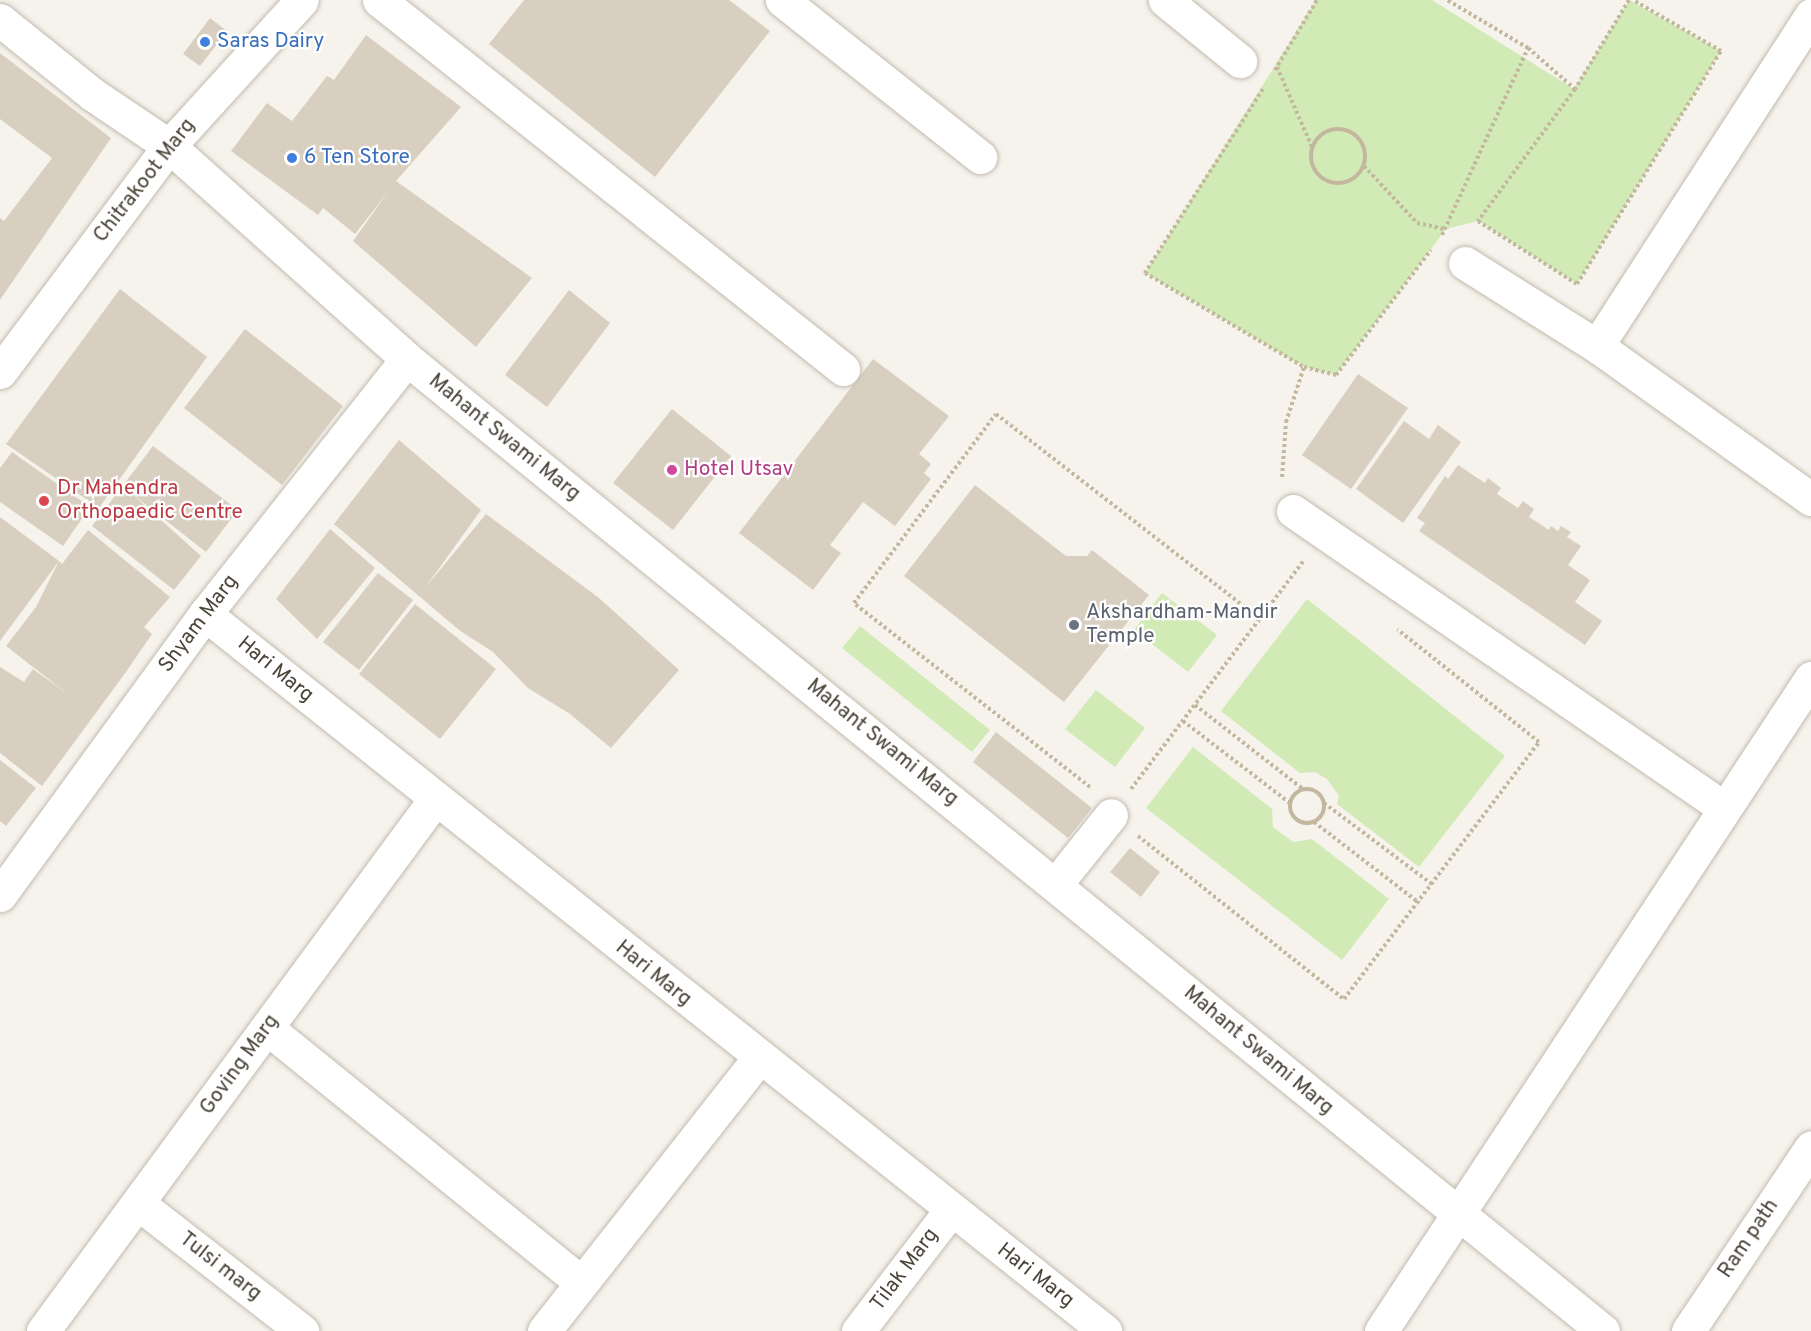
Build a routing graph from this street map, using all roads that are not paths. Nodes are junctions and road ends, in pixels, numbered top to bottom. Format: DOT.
graph roads {
  1 [pos="302,0"];
  2 [pos="379,0"];
  3 [pos="782,0"];
  4 [pos="1165,0"];
  5 [pos="1811,15"];
  6 [pos="0,20"];
  7 [pos="1240,61"];
  8 [pos="169,146"];
  9 [pos="980,157"];
  10 [pos="1465,263"];
  11 [pos="1597,346"];
  12 [pos="407,359"];
  13 [pos="843,369"];
  14 [pos="0,372"];
  15 [pos="1811,499"];
  16 [pos="1293,511"];
  17 [pos="205,614"];
  18 [pos="1811,678"];
  19 [pos="436,798"];
  20 [pos="1724,808"];
  21 [pos="1114,812"];
  22 [pos="1056,884"];
  23 [pos="0,895"];
  24 [pos="267,1028"];
  25 [pos="758,1059"];
  26 [pos="1811,1147"];
  27 [pos="139,1204"];
  28 [pos="951,1210"];
  29 [pos="1460,1217"];
  30 [pos="581,1282"];
  31 [pos="43,1331"];
  32 [pos="302,1331"];
  33 [pos="544,1331"];
  34 [pos="858,1331"];
  35 [pos="1105,1331"];
  36 [pos="1381,1331"];
  37 [pos="1603,1331"];
  38 [pos="1688,1331"];
  1 -- 8 [label="street, Chitrakoot Marg"];
  2 -- 13 [label="street"];
  3 -- 9 [label="street"];
  4 -- 7 [label="street"];
  5 -- 11 [label="street"];
  6 -- 8 [label="street"];
  8 -- 12 [label="street, Mahant Swami Marg"];
  8 -- 14 [label="street, Chitrakoot Marg"];
  10 -- 11 [label="street"];
  11 -- 15 [label="street"];
  12 -- 17 [label="street, Shyam Marg"];
  12 -- 22 [label="street, Mahant Swami Marg"];
  16 -- 20 [label="street"];
  17 -- 19 [label="street, Hari Marg"];
  17 -- 23 [label="street, Shyam Marg"];
  18 -- 20 [label="street"];
  19 -- 24 [label="street, Goving Marg"];
  19 -- 25 [label="street, Hari Marg"];
  20 -- 29 [label="street"];
  21 -- 22 [label="street"];
  22 -- 29 [label="street, Mahant Swami Marg"];
  24 -- 27 [label="street, Goving Marg"];
  24 -- 30 [label="street"];
  25 -- 28 [label="street, Hari Marg"];
  25 -- 30 [label="street"];
  26 -- 38 [label="street, Ram path"];
  27 -- 31 [label="street, Goving Marg"];
  27 -- 32 [label="street, Tulsi marg"];
  28 -- 34 [label="street, Tilak Marg"];
  28 -- 35 [label="street, Hari Marg"];
  29 -- 36 [label="street"];
  29 -- 37 [label="street, Mahant Swami Marg"];
  30 -- 33 [label="street"];
}
